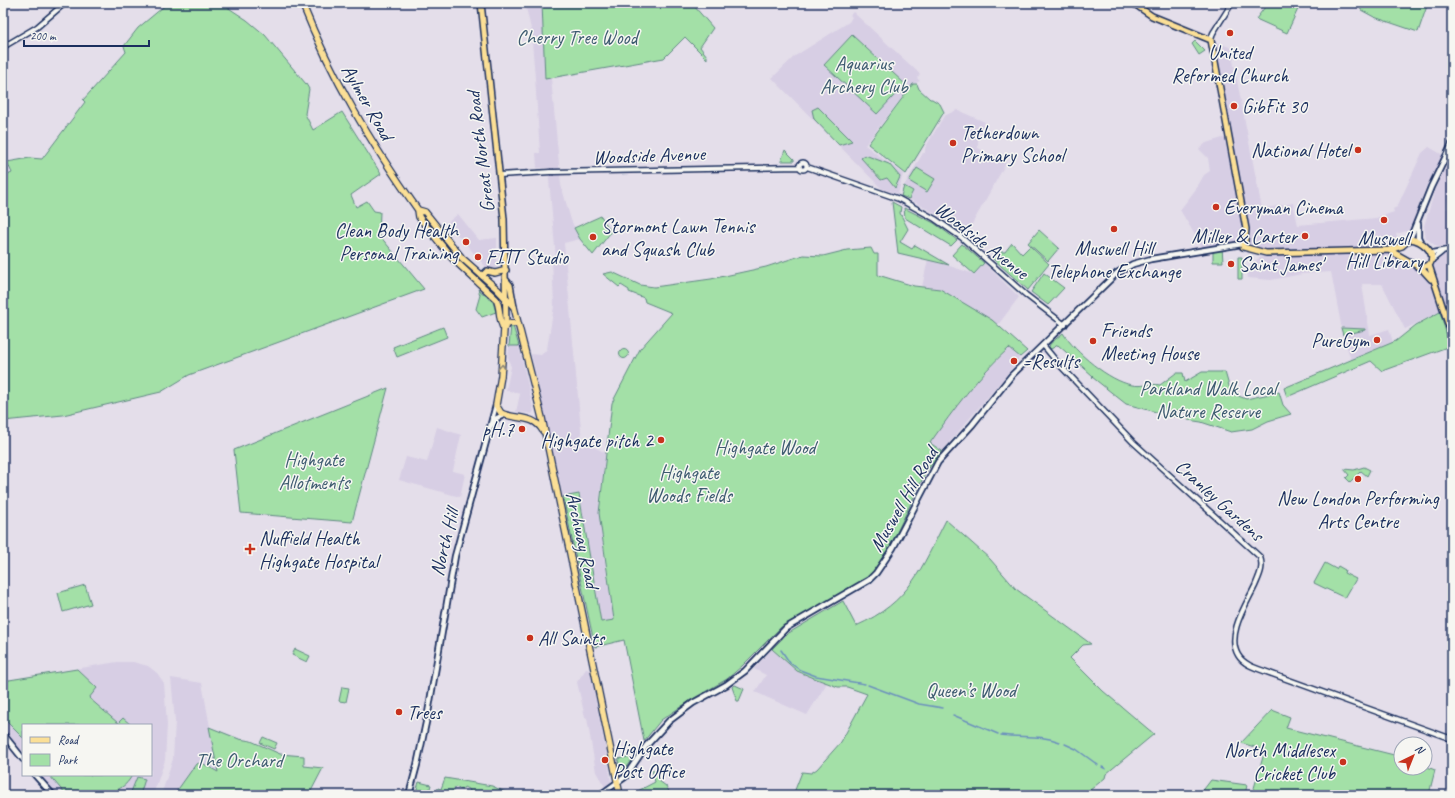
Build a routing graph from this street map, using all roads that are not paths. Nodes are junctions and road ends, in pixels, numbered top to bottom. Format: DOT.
graph roads {
  1 [pos="65,3"];
  2 [pos="302,3"];
  3 [pos="481,3"];
  4 [pos="1133,3"];
  5 [pos="1232,3"];
  6 [pos="1211,40"];
  7 [pos="3,47"];
  8 [pos="1452,144"];
  9 [pos="500,175"];
  10 [pos="418,210"];
  11 [pos="1418,220"];
  12 [pos="1410,239"];
  13 [pos="1420,241"];
  14 [pos="1244,242"];
  15 [pos="1402,246"];
  16 [pos="1452,249"];
  17 [pos="1389,250"];
  18 [pos="1442,252"];
  19 [pos="1431,253"];
  20 [pos="1405,259"];
  21 [pos="1431,263"];
  22 [pos="1421,268"];
  23 [pos="506,270"];
  24 [pos="482,276"];
  25 [pos="506,280"];
  26 [pos="1434,281"];
  27 [pos="505,296"];
  28 [pos="514,307"];
  29 [pos="518,324"];
  30 [pos="1065,325"];
  31 [pos="505,327"];
  32 [pos="1452,336"];
  33 [pos="1043,345"];
  34 [pos="496,405"];
  35 [pos="539,410"];
  36 [pos="504,415"];
  37 [pos="495,417"];
  38 [pos="530,419"];
  39 [pos="544,433"];
  40 [pos="3,734"];
  41 [pos="1452,739"];
  42 [pos="22,758"];
  43 [pos="36,776"];
  44 [pos="618,783"];
  45 [pos="53,795"];
  46 [pos="409,795"];
  47 [pos="600,795"];
  48 [pos="620,795"];
  1 -- 7 [label="street"];
  2 -- 10 [label="highway, Aylmer Road"];
  3 -- 9 [label="main road, Great North Road"];
  4 -- 6 [label="main road"];
  5 -- 6 [label="street"];
  6 -- 14 [label="main road"];
  8 -- 11 [label="main road"];
  9 -- 23 [label="main road, Great North Road"];
  9 -- 30 [label="street, Woodside Avenue, bridge"];
  10 -- 24 [label="highway, Aylmer Road"];
  10 -- 31 [label="highway, Aylmer Road"];
  11 -- 12 [label="main road"];
  11 -- 13 [label="main road"];
  12 -- 13 [label="main road"];
  12 -- 15 [label="main road"];
  13 -- 19 [label="main road"];
  14 -- 17 [label="main road"];
  14 -- 30 [label="main road, Muswell Hill Road"];
  15 -- 17 [label="main road"];
  15 -- 20 [label="main road"];
  16 -- 18 [label="street"];
  17 -- 20 [label="main road"];
  18 -- 19 [label="street"];
  18 -- 21 [label="street"];
  19 -- 21 [label="main road"];
  20 -- 22 [label="main road"];
  21 -- 22 [label="main road"];
  21 -- 26 [label="main road"];
  22 -- 26 [label="main road"];
  23 -- 24 [label="main road"];
  23 -- 25 [label="main road, Great North Road"];
  24 -- 27 [label="highway, Aylmer Road"];
  25 -- 27 [label="main road, Great North Road"];
  25 -- 28 [label="main road"];
  26 -- 32 [label="main road"];
  27 -- 28 [label="highway, Archway Road"];
  27 -- 31 [label="main road, North Hill"];
  28 -- 29 [label="highway, Archway Road"];
  29 -- 31 [label="highway"];
  29 -- 35 [label="highway, Archway Road"];
  30 -- 33 [label="main road, Muswell Hill Road"];
  34 -- 31 [label="highway, North Hill, one-way"];
  33 -- 41 [label="street, Cranley Gardens"];
  33 -- 44 [label="main road, Muswell Hill Road"];
  34 -- 36 [label="highway"];
  34 -- 37 [label="main road, North Hill"];
  35 -- 38 [label="highway"];
  35 -- 39 [label="highway, Archway Road"];
  36 -- 37 [label="main road"];
  36 -- 38 [label="highway"];
  37 -- 46 [label="main road, North Hill"];
  38 -- 39 [label="highway"];
  39 -- 44 [label="highway, Archway Road"];
  40 -- 42 [label="main road"];
  43 -- 45 [label="main road"];
  44 -- 47 [label="main road, Muswell Hill Road"];
  44 -- 48 [label="highway, Archway Road"];
}
